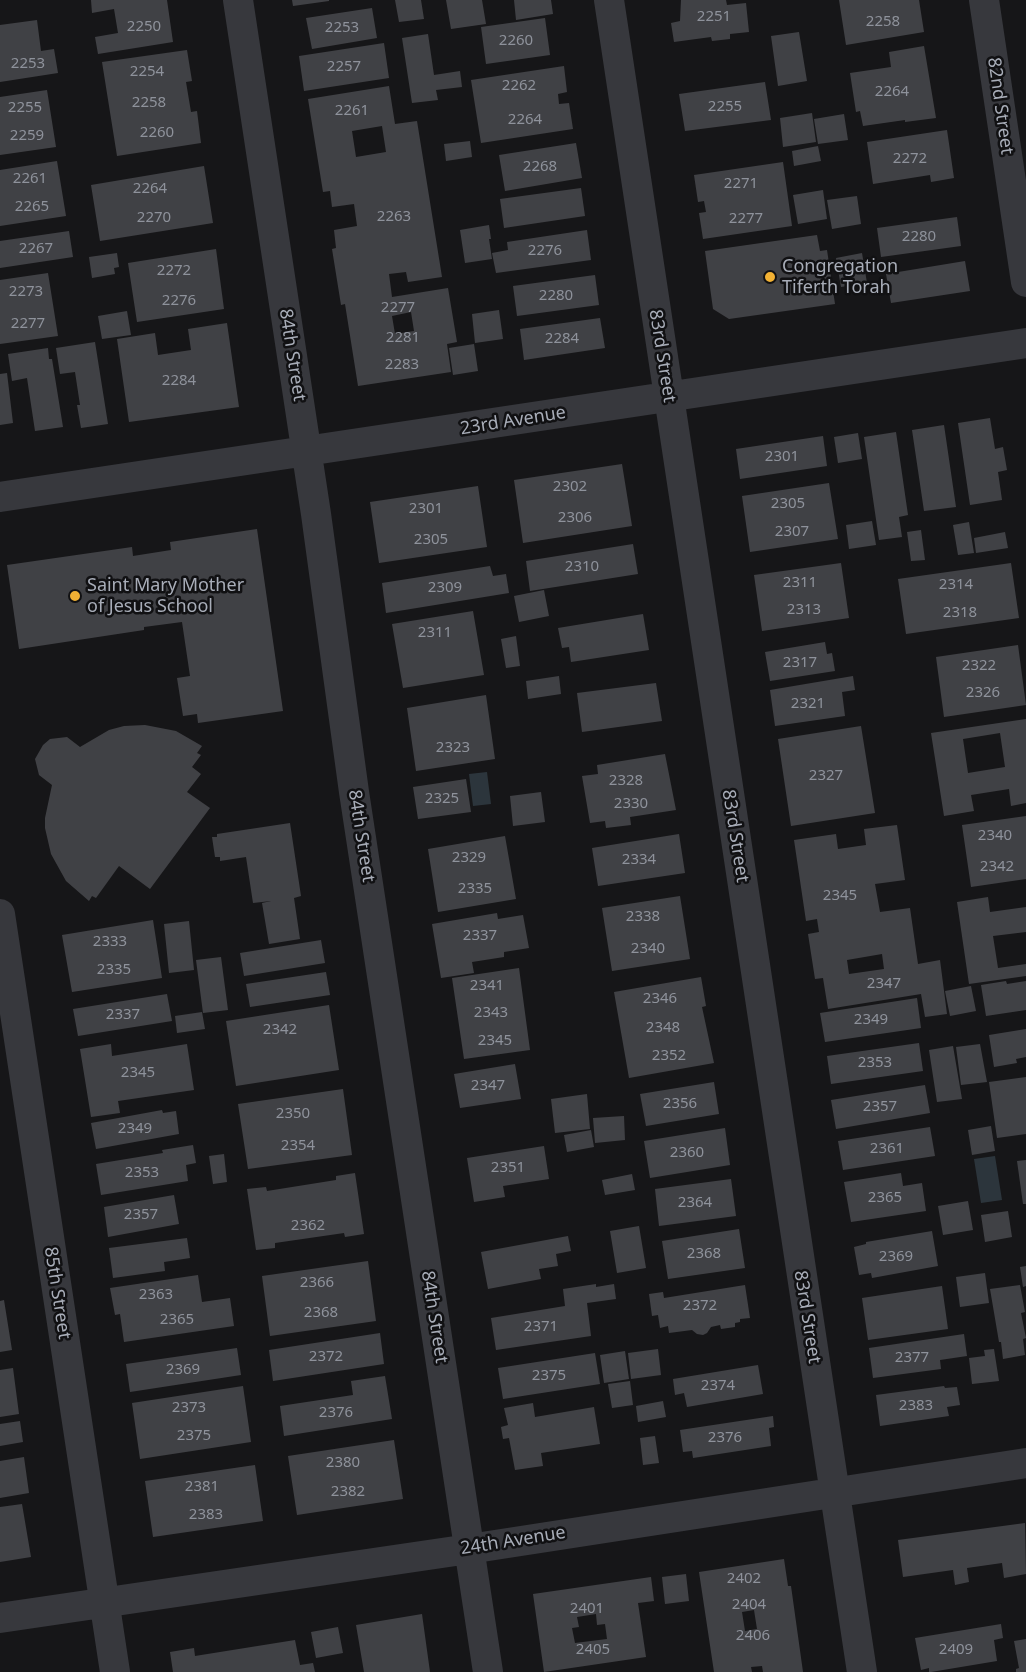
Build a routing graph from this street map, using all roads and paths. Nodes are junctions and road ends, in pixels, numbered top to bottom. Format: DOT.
graph roads {
  1 [pos="238,0"];
  2 [pos="609,0"];
  3 [pos="984,0"];
  4 [pos="1026,282"];
  5 [pos="1026,343"];
  6 [pos="668,397"];
  7 [pos="306,451"];
  8 [pos="0,497"];
  9 [pos="0,914"];
  10 [pos="1026,1462"];
  11 [pos="833,1492"];
  12 [pos="469,1549"];
  13 [pos="104,1602"];
  14 [pos="0,1618"];
  15 [pos="115,1672"];
  16 [pos="488,1672"];
  17 [pos="862,1672"];
  1 -- 7 [label="street, 84th Street"];
  2 -- 6 [label="street, 83rd Street"];
  3 -- 4 [label="street, 82nd Street"];
  5 -- 6 [label="street, 23rd Avenue"];
  6 -- 7 [label="street, 23rd Avenue"];
  6 -- 11 [label="street, 83rd Street"];
  7 -- 8 [label="street, 23rd Avenue"];
  7 -- 12 [label="street, 84th Street"];
  9 -- 13 [label="street, 85th Street"];
  10 -- 11 [label="street, 24th Avenue"];
  11 -- 12 [label="street, 24th Avenue"];
  11 -- 17 [label="street, 83rd Street"];
  12 -- 13 [label="street, 24th Avenue"];
  12 -- 16 [label="street, 84th Street"];
  13 -- 14 [label="street, 24th Avenue"];
  13 -- 15 [label="street, 85th Street"];
}
